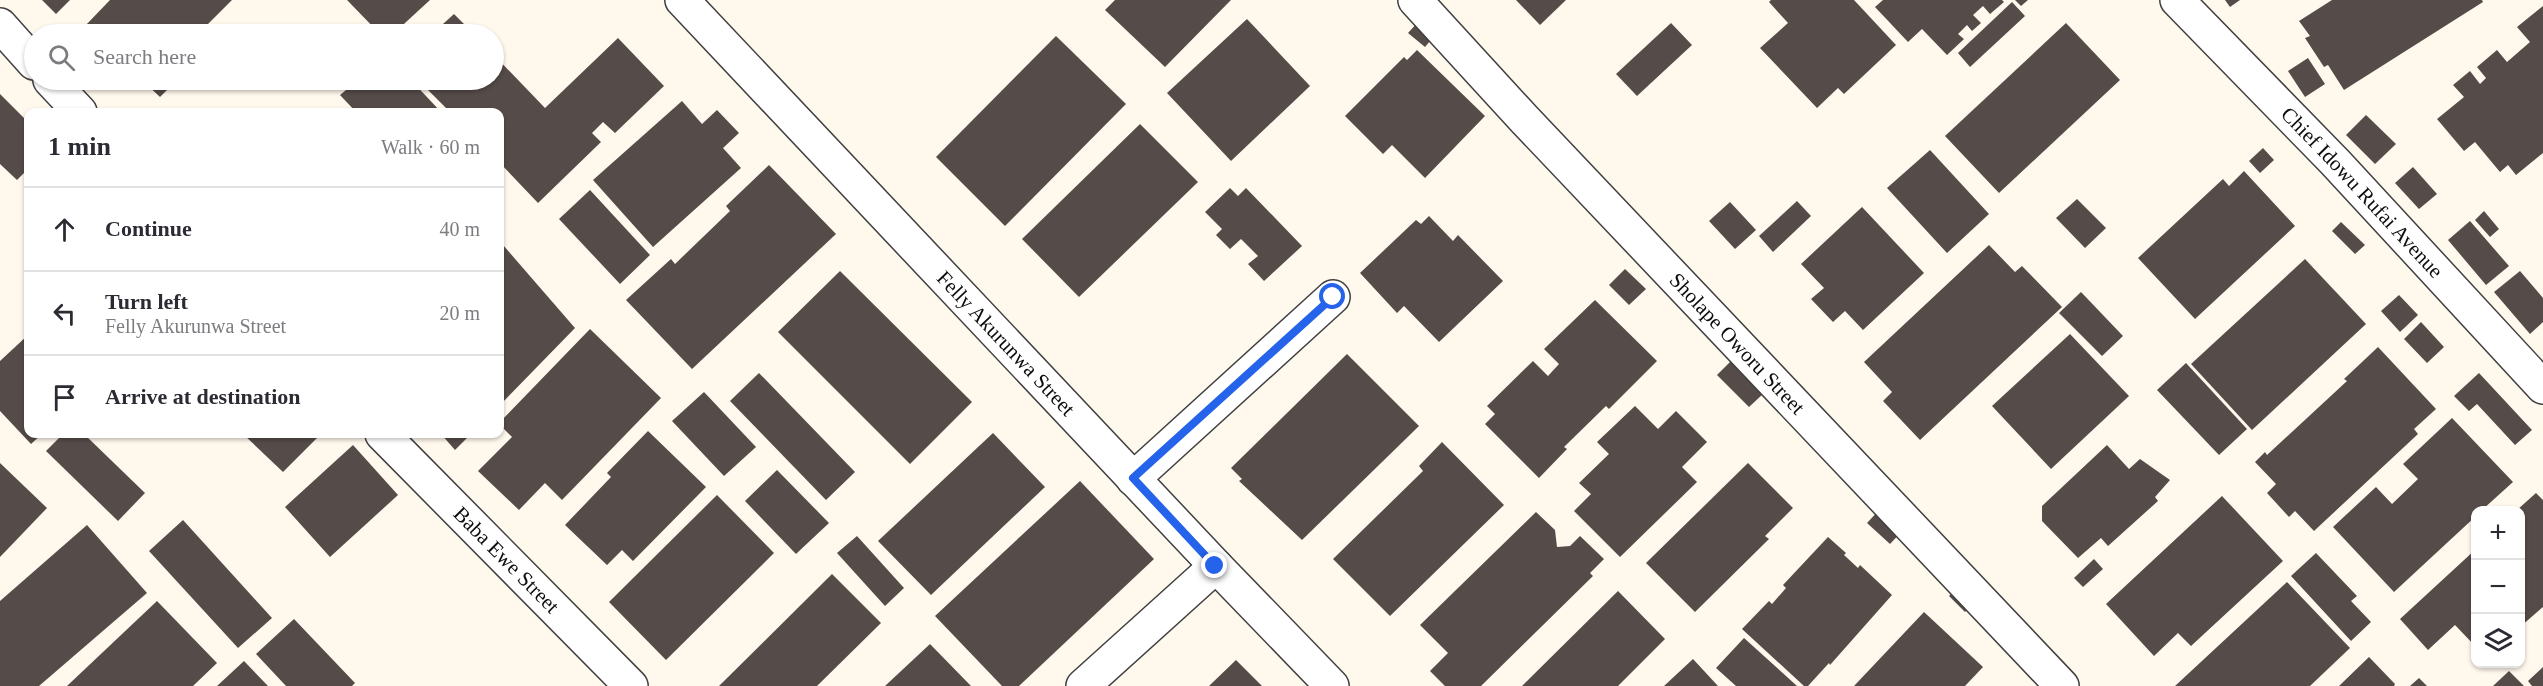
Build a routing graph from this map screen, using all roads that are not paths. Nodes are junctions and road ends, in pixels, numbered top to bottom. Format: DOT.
graph roads {
  1 [pos="682,0"];
  2 [pos="1415,0"];
  3 [pos="2178,0"];
  4 [pos="0,25"];
  5 [pos="24,52"];
  6 [pos="59,90"];
  7 [pos="76,108"];
  8 [pos="1333,297"];
  9 [pos="2543,387"];
  10 [pos="386,438"];
  11 [pos="1133,478"];
  12 [pos="1215,566"];
  13 [pos="632,686"];
  14 [pos="1083,686"];
  15 [pos="1332,686"];
  16 [pos="2062,686"];
  1 -- 11 [label="street, Felly Akurunwa Street"];
  2 -- 16 [label="street, Sholape Oworu Street"];
  3 -- 9 [label="street, Chief Idowu Rufai Avenue"];
  4 -- 5 [label="street"];
  6 -- 7 [label="street"];
  8 -- 11 [label="street"];
  10 -- 13 [label="street, Baba Ewe Street"];
  11 -- 12 [label="street, Felly Akurunwa Street"];
  12 -- 14 [label="street"];
  12 -- 15 [label="street, Felly Akurunwa Street"];
}
